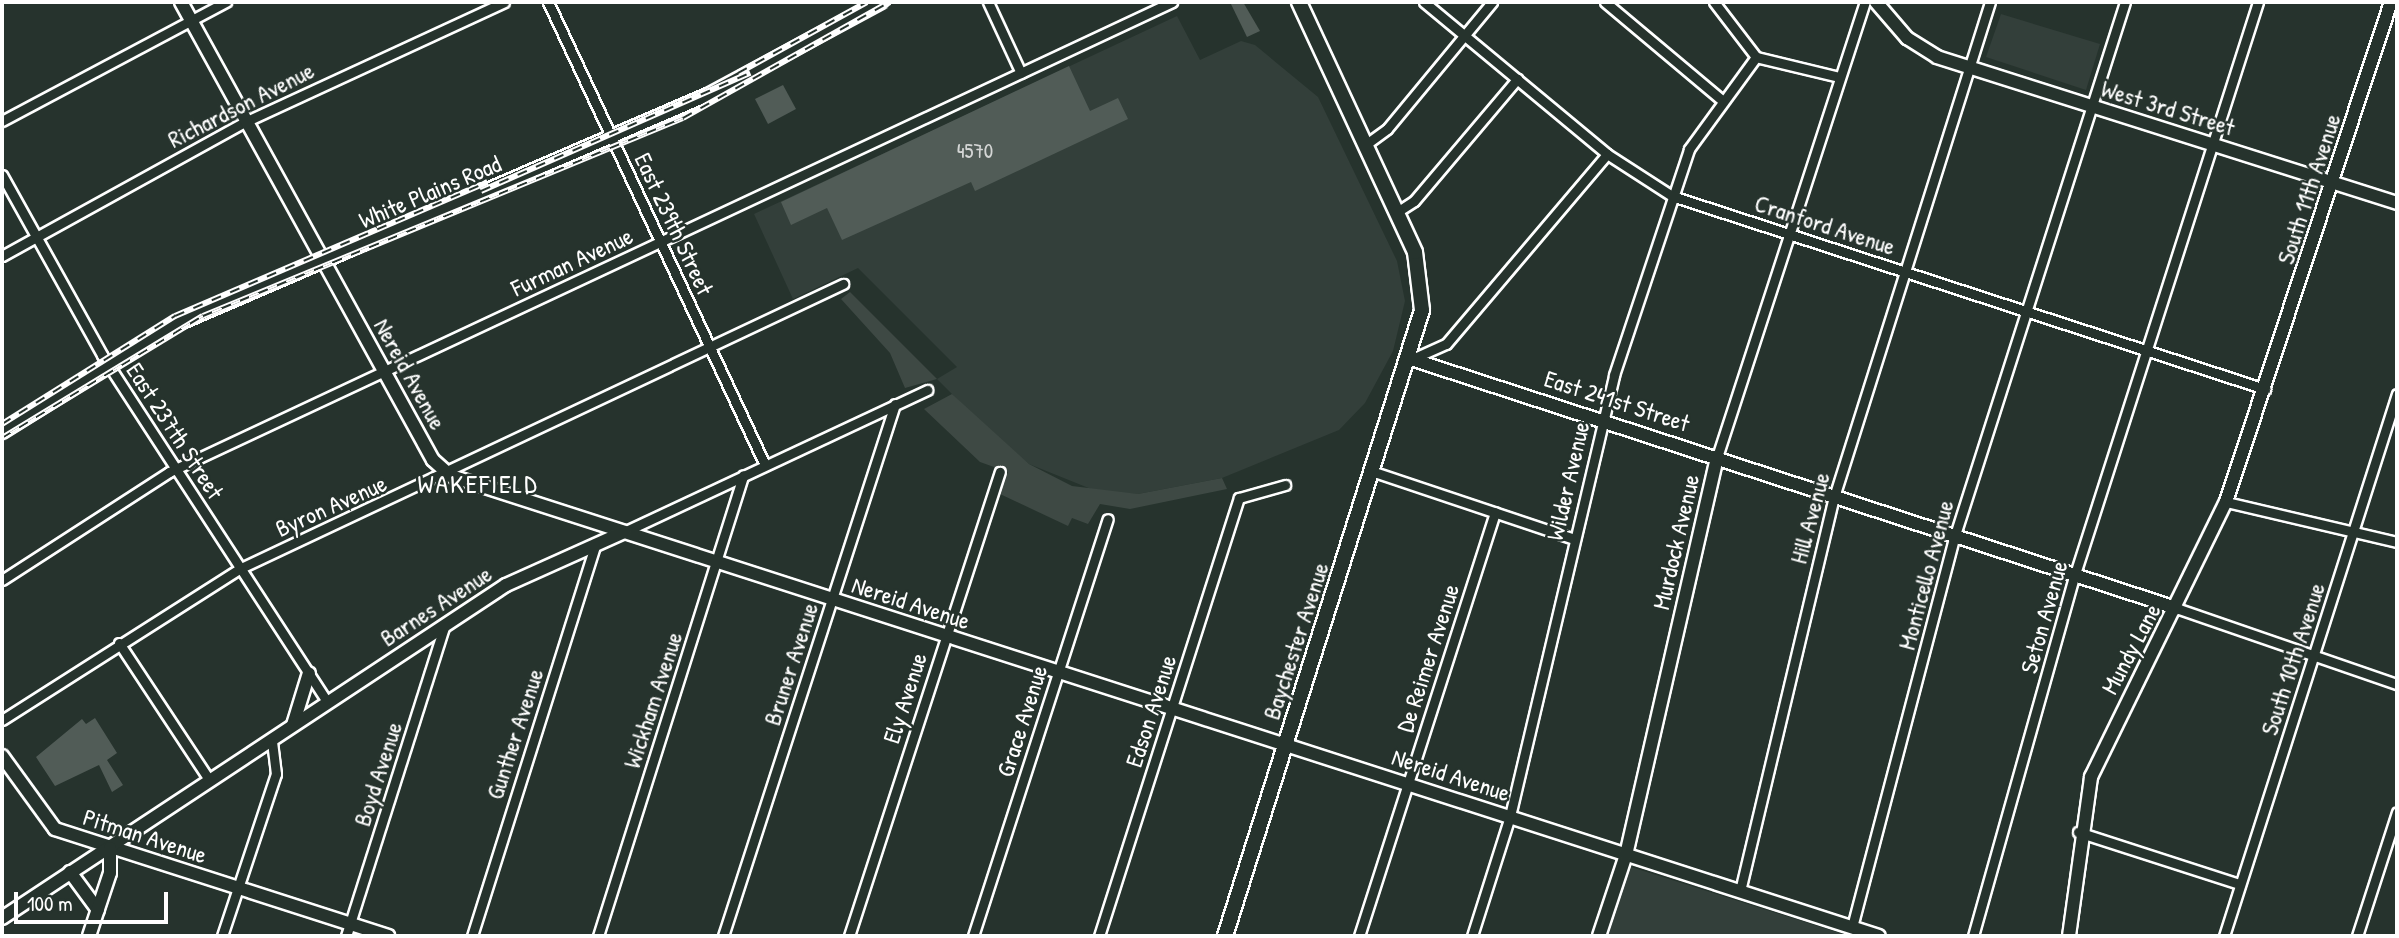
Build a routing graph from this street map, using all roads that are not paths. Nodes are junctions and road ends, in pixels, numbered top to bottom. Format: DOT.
graph roads {
  1 [pos="181,2"];
  2 [pos="226,2"];
  3 [pos="505,2"];
  4 [pos="548,2"];
  5 [pos="881,2"];
  6 [pos="988,2"];
  7 [pos="1172,2"];
  8 [pos="1299,2"];
  9 [pos="1424,2"];
  10 [pos="1492,2"];
  11 [pos="1605,2"];
  12 [pos="1714,2"];
  13 [pos="1865,2"];
  14 [pos="1875,2"];
  15 [pos="1990,2"];
  16 [pos="2125,2"];
  17 [pos="2258,2"];
  18 [pos="2390,2"];
  19 [pos="190,18"];
  20 [pos="1464,35"];
  21 [pos="1756,57"];
  22 [pos="1968,67"];
  23 [pos="1021,73"];
  24 [pos="1839,77"];
  25 [pos="1517,79"];
  26 [pos="1723,101"];
  27 [pos="2092,107"];
  28 [pos="2,121"];
  29 [pos="247,121"];
  30 [pos="612,136"];
  31 [pos="2213,144"];
  32 [pos="1365,145"];
  33 [pos="1608,154"];
  34 [pos="2,175"];
  35 [pos="2334,184"];
  36 [pos="1672,196"];
  37 [pos="2397,203"];
  38 [pos="1397,212"];
  39 [pos="1789,234"];
  40 [pos="36,237"];
  41 [pos="661,242"];
  42 [pos="2,256"];
  43 [pos="323,260"];
  44 [pos="1905,271"];
  45 [pos="843,284"];
  46 [pos="2026,310"];
  47 [pos="710,349"];
  48 [pos="2147,349"];
  49 [pos="1410,359"];
  50 [pos="107,363"];
  51 [pos="385,372"];
  52 [pos="2265,389"];
  53 [pos="927,390"];
  54 [pos="2397,394"];
  55 [pos="895,404"];
  56 [pos="1601,421"];
  57 [pos="2,432"];
  58 [pos="1717,457"];
  59 [pos="764,463"];
  60 [pos="176,468"];
  61 [pos="1000,472"];
  62 [pos="1374,472"];
  63 [pos="447,474"];
  64 [pos="743,475"];
  65 [pos="1285,485"];
  66 [pos="1834,497"];
  67 [pos="2226,502"];
  68 [pos="1495,512"];
  69 [pos="1108,519"];
  70 [pos="624,532"];
  71 [pos="2355,533"];
  72 [pos="1955,536"];
  73 [pos="1574,539"];
  74 [pos="2397,542"];
  75 [pos="596,543"];
  76 [pos="718,562"];
  77 [pos="241,568"];
  78 [pos="2075,574"];
  79 [pos="2,580"];
  80 [pos="832,599"];
  81 [pos="2176,608"];
  82 [pos="446,623"];
  83 [pos="946,636"];
  84 [pos="120,643"];
  85 [pos="2314,656"];
  86 [pos="1058,672"];
  87 [pos="309,673"];
  88 [pos="2397,684"];
  89 [pos="327,701"];
  90 [pos="1172,709"];
  91 [pos="2,720"];
  92 [pos="293,725"];
  93 [pos="272,739"];
  94 [pos="1287,744"];
  95 [pos="2,756"];
  96 [pos="210,781"];
  97 [pos="1409,783"];
  98 [pos="2397,812"];
  99 [pos="1510,816"];
  100 [pos="2078,832"];
  101 [pos="110,848"];
  102 [pos="1626,855"];
  103 [pos="70,872"];
  104 [pos="2239,884"];
  105 [pos="237,888"];
  106 [pos="1740,891"];
  107 [pos="98,910"];
  108 [pos="2,918"];
  109 [pos="1852,927"];
  110 [pos="348,930"];
  111 [pos="89,936"];
  112 [pos="222,936"];
  113 [pos="388,936"];
  114 [pos="472,936"];
  115 [pos="598,936"];
  116 [pos="723,936"];
  117 [pos="849,936"];
  118 [pos="973,936"];
  119 [pos="1099,936"];
  120 [pos="1225,936"];
  121 [pos="1359,936"];
  122 [pos="1472,936"];
  123 [pos="1599,936"];
  124 [pos="1879,936"];
  125 [pos="1973,936"];
  126 [pos="2069,936"];
  127 [pos="2224,936"];
  128 [pos="2357,936"];
  1 -- 19 [label="street, Nereid Avenue"];
  2 -- 19 [label="street"];
  3 -- 29 [label="street, Richardson Avenue"];
  4 -- 30 [label="street, East 239th Street"];
  5 -- 30 [label="street, White Plains Road"];
  6 -- 23 [label="street"];
  7 -- 23 [label="street, Furman Avenue"];
  8 -- 32 [label="main road"];
  9 -- 20 [label="street, Cranford Avenue"];
  10 -- 20 [label="street"];
  11 -- 26 [label="street"];
  12 -- 21 [label="street"];
  13 -- 24 [label="street, Murdock Avenue"];
  14 -- 22 [label="street, West 3rd Street"];
  15 -- 22 [label="street, Hill Avenue"];
  16 -- 27 [label="street, Monticello Avenue"];
  17 -- 31 [label="street, Seton Avenue"];
  18 -- 35 [label="street, South 11th Avenue"];
  19 -- 28 [label="street"];
  19 -- 29 [label="street, Nereid Avenue"];
  20 -- 25 [label="street, Cranford Avenue"];
  20 -- 32 [label="street"];
  21 -- 24 [label="street"];
  21 -- 26 [label="street, Wilder Avenue"];
  22 -- 27 [label="street, West 3rd Street"];
  22 -- 44 [label="street, Hill Avenue"];
  23 -- 41 [label="street, Furman Avenue"];
  24 -- 39 [label="street, Murdock Avenue"];
  25 -- 33 [label="street, Cranford Avenue"];
  25 -- 38 [label="street"];
  26 -- 36 [label="street, Wilder Avenue"];
  27 -- 31 [label="street, West 3rd Street"];
  27 -- 46 [label="street, Monticello Avenue"];
  29 -- 40 [label="street, Richardson Avenue"];
  29 -- 43 [label="street, Nereid Avenue"];
  30 -- 41 [label="street, East 239th Street"];
  30 -- 43 [label="street, White Plains Road"];
  31 -- 35 [label="street, West 3rd Street"];
  31 -- 48 [label="street, Seton Avenue"];
  32 -- 38 [label="main road"];
  33 -- 36 [label="street, Cranford Avenue"];
  33 -- 49 [label="street"];
  34 -- 40 [label="street, East 237th Street"];
  35 -- 37 [label="street, West 3rd Street"];
  35 -- 52 [label="street, South 11th Avenue"];
  36 -- 39 [label="street, Cranford Avenue"];
  36 -- 56 [label="street, Wilder Avenue"];
  38 -- 49 [label="main road"];
  39 -- 44 [label="street, Cranford Avenue"];
  39 -- 58 [label="street, Murdock Avenue"];
  40 -- 42 [label="street, Richardson Avenue"];
  40 -- 50 [label="street, East 237th Street"];
  41 -- 47 [label="street, East 239th Street"];
  41 -- 51 [label="street, Furman Avenue"];
  43 -- 50 [label="street, White Plains Road"];
  43 -- 51 [label="street, Nereid Avenue"];
  44 -- 46 [label="street, Cranford Avenue"];
  44 -- 66 [label="street, Hill Avenue"];
  45 -- 47 [label="street, Byron Avenue"];
  46 -- 48 [label="street, Cranford Avenue"];
  46 -- 72 [label="street, Monticello Avenue"];
  47 -- 59 [label="street, East 239th Street"];
  47 -- 63 [label="street, Byron Avenue"];
  48 -- 52 [label="street, Cranford Avenue"];
  48 -- 78 [label="street, Seton Avenue"];
  49 -- 56 [label="street, East 241st Street"];
  49 -- 62 [label="main road, Baychester Avenue"];
  50 -- 57 [label="street, White Plains Road"];
  50 -- 60 [label="street, East 237th Street"];
  51 -- 60 [label="street, Furman Avenue"];
  51 -- 63 [label="street, Nereid Avenue"];
  52 -- 67 [label="street, Mundy Lane"];
  53 -- 55 [label="street, Barnes Avenue"];
  54 -- 71 [label="street, South 10th Avenue"];
  55 -- 59 [label="street, Barnes Avenue"];
  55 -- 80 [label="street, Bruner Avenue"];
  56 -- 58 [label="street, East 241st Street"];
  56 -- 73 [label="street, Wilder Avenue"];
  58 -- 66 [label="street, East 241st Street"];
  58 -- 102 [label="street, Murdock Avenue"];
  59 -- 64 [label="street, Barnes Avenue"];
  60 -- 77 [label="street, East 237th Street"];
  60 -- 79 [label="street, Furman Avenue"];
  61 -- 83 [label="street, Ely Avenue"];
  62 -- 68 [label="street"];
  62 -- 94 [label="main road, Baychester Avenue"];
  63 -- 70 [label="street, Nereid Avenue"];
  63 -- 77 [label="street, Byron Avenue"];
  64 -- 70 [label="street, Barnes Avenue"];
  64 -- 76 [label="street, Wickham Avenue"];
  65 -- 90 [label="street, Edson Avenue"];
  66 -- 72 [label="street, East 241st Street"];
  66 -- 106 [label="street, Hill Avenue"];
  67 -- 71 [label="street"];
  67 -- 81 [label="street, Mundy Lane"];
  68 -- 73 [label="street"];
  68 -- 97 [label="street, De Reimer Avenue"];
  69 -- 86 [label="street, Grace Avenue"];
  70 -- 75 [label="street, Barnes Avenue"];
  70 -- 76 [label="street, Nereid Avenue"];
  71 -- 74 [label="street"];
  71 -- 85 [label="street, South 10th Avenue"];
  72 -- 78 [label="street, East 241st Street"];
  72 -- 109 [label="street, Monticello Avenue"];
  73 -- 99 [label="street, Wilder Avenue"];
  75 -- 82 [label="street, Barnes Avenue"];
  75 -- 114 [label="street, Gunther Avenue"];
  76 -- 80 [label="street, Nereid Avenue"];
  76 -- 115 [label="street, Wickham Avenue"];
  77 -- 84 [label="street, Byron Avenue"];
  77 -- 87 [label="street, East 237th Street"];
  78 -- 81 [label="street, East 241st Street"];
  78 -- 125 [label="street, Seton Avenue"];
  80 -- 83 [label="street, Nereid Avenue"];
  80 -- 116 [label="street, Bruner Avenue"];
  81 -- 85 [label="street"];
  81 -- 100 [label="street, Mundy Lane"];
  82 -- 89 [label="street, Barnes Avenue"];
  82 -- 110 [label="street, Boyd Avenue"];
  83 -- 86 [label="street, Nereid Avenue"];
  83 -- 117 [label="street, Ely Avenue"];
  84 -- 91 [label="street, Byron Avenue"];
  84 -- 96 [label="street"];
  85 -- 88 [label="street"];
  85 -- 104 [label="street, South 10th Avenue"];
  86 -- 90 [label="street, Nereid Avenue"];
  86 -- 118 [label="street, Grace Avenue"];
  87 -- 89 [label="street, East 237th Street"];
  87 -- 92 [label="street"];
  89 -- 92 [label="street, Barnes Avenue"];
  90 -- 94 [label="street, Nereid Avenue"];
  90 -- 119 [label="street, Edson Avenue"];
  92 -- 93 [label="street, Barnes Avenue"];
  93 -- 96 [label="street, Barnes Avenue"];
  93 -- 105 [label="street"];
  94 -- 97 [label="street, Nereid Avenue"];
  94 -- 120 [label="main road, Baychester Avenue"];
  95 -- 101 [label="street, Pitman Avenue"];
  96 -- 101 [label="street, Barnes Avenue"];
  97 -- 99 [label="street, Nereid Avenue"];
  97 -- 121 [label="street, De Reimer Avenue"];
  98 -- 128 [label="street"];
  99 -- 102 [label="street, Nereid Avenue"];
  99 -- 122 [label="street, Wilder Avenue"];
  100 -- 104 [label="street"];
  100 -- 126 [label="street, Mundy Lane"];
  101 -- 103 [label="street, Barnes Avenue"];
  101 -- 105 [label="street, Pitman Avenue"];
  101 -- 107 [label="street"];
  102 -- 106 [label="street, Nereid Avenue"];
  102 -- 123 [label="street, Murdock Avenue"];
  103 -- 107 [label="street"];
  103 -- 108 [label="street, Barnes Avenue"];
  104 -- 127 [label="street, South 10th Avenue"];
  105 -- 110 [label="street, Pitman Avenue"];
  105 -- 112 [label="street"];
  106 -- 109 [label="street, Nereid Avenue"];
  107 -- 111 [label="street"];
  109 -- 124 [label="street, Nereid Avenue"];
  110 -- 113 [label="street, Pitman Avenue"];
}
